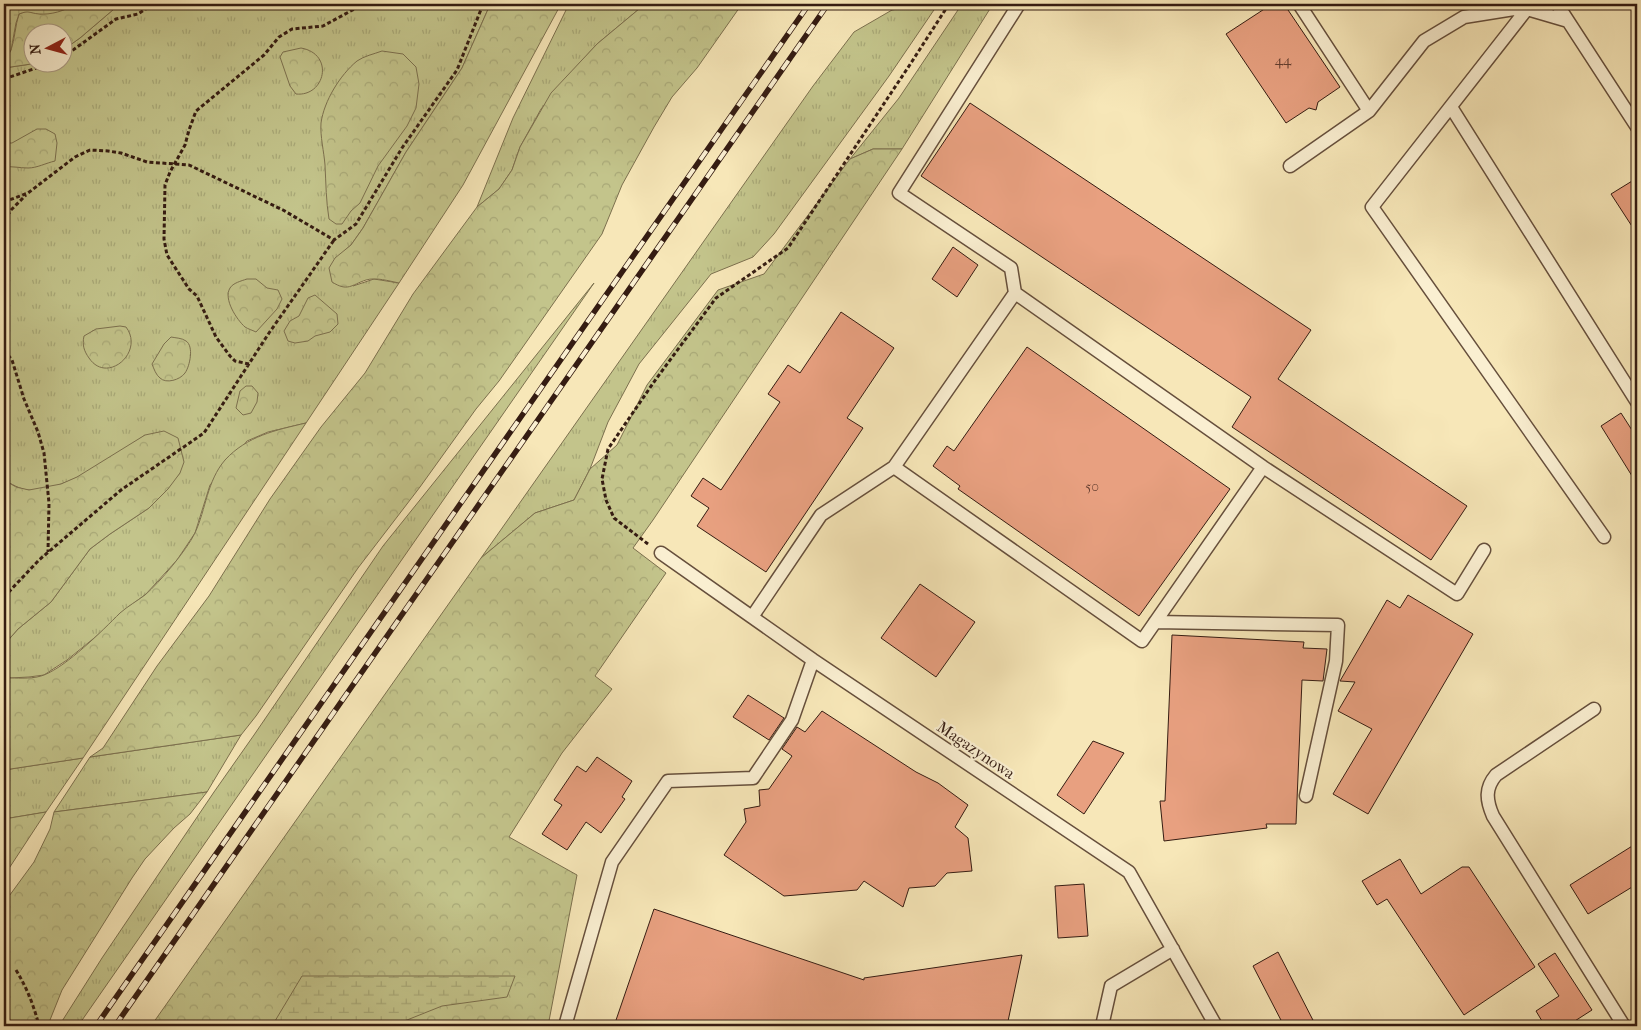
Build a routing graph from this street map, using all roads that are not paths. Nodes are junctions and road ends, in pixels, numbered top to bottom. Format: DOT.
graph roads {
  1 [pos="1019,4"];
  2 [pos="1298,4"];
  3 [pos="1558,4"];
  4 [pos="1527,9"];
  5 [pos="1568,21"];
  6 [pos="1451,107"];
  7 [pos="1369,111"];
  8 [pos="1637,127"];
  9 [pos="1290,166"];
  10 [pos="1015,293"];
  11 [pos="1637,402"];
  12 [pos="894,467"];
  13 [pos="1263,467"];
  14 [pos="1604,538"];
  15 [pos="1484,550"];
  16 [pos="661,553"];
  17 [pos="752,617"];
  18 [pos="1155,622"];
  19 [pos="813,660"];
  20 [pos="1594,709"];
  21 [pos="1306,796"];
  22 [pos="1173,949"];
  23 [pos="565,1026"];
  24 [pos="1102,1026"];
  25 [pos="1216,1026"];
  26 [pos="1624,1026"];
  1 -- 10 [label="lane"];
  2 -- 7 [label="lane"];
  3 -- 5 [label="lane"];
  4 -- 5 [label="lane"];
  4 -- 6 [label="lane"];
  4 -- 7 [label="lane"];
  5 -- 8 [label="lane"];
  6 -- 11 [label="lane"];
  6 -- 14 [label="lane"];
  7 -- 9 [label="lane"];
  10 -- 12 [label="lane"];
  10 -- 13 [label="lane"];
  12 -- 17 [label="lane"];
  12 -- 18 [label="lane"];
  13 -- 15 [label="lane"];
  13 -- 18 [label="lane"];
  16 -- 17 [label="lane, Magazynowa"];
  17 -- 19 [label="lane, Magazynowa"];
  18 -- 21 [label="lane"];
  19 -- 22 [label="lane, Magazynowa"];
  19 -- 23 [label="lane"];
  20 -- 26 [label="lane"];
  22 -- 24 [label="lane"];
  22 -- 25 [label="lane, Magazynowa"];
}
